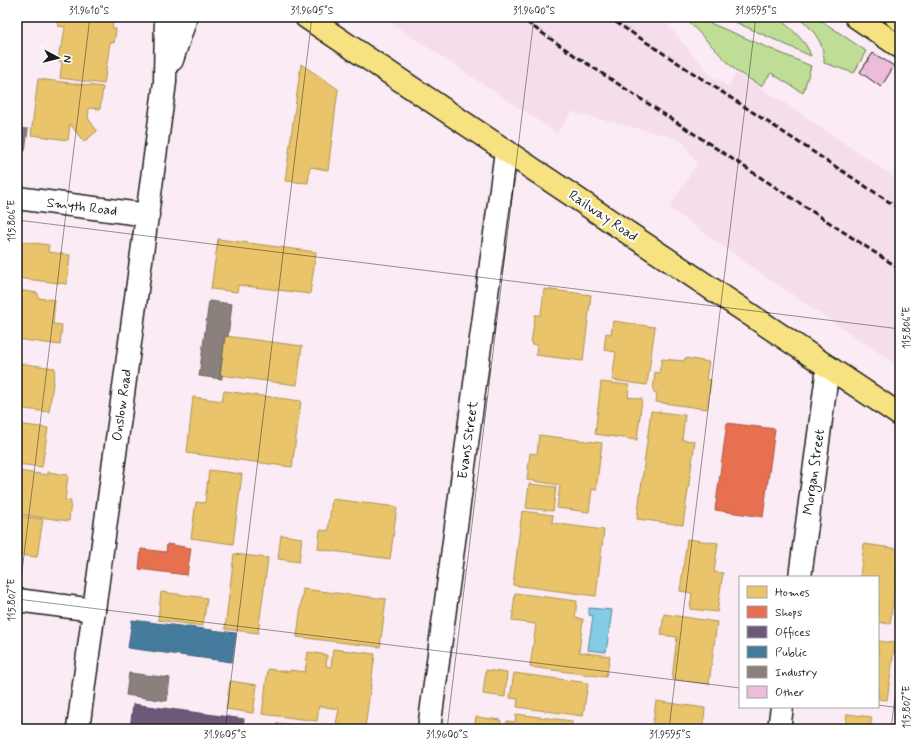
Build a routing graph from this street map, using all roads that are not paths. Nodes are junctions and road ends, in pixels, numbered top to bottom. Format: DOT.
graph roads {
  1 [pos="166,17"];
  2 [pos="186,17"];
  3 [pos="306,17"];
  4 [pos="856,17"];
  5 [pos="896,17"];
  6 [pos="900,20"];
  7 [pos="900,46"];
  8 [pos="165,82"];
  9 [pos="506,151"];
  10 [pos="17,198"];
  11 [pos="148,215"];
  12 [pos="828,367"];
  13 [pos="900,415"];
  14 [pos="800,576"];
  15 [pos="17,600"];
  16 [pos="94,610"];
  17 [pos="782,708"];
  18 [pos="78,729"];
  19 [pos="429,729"];
  20 [pos="779,729"];
  1 -- 8 [label="street, Onslow Road"];
  2 -- 8 [label="street, Onslow Road"];
  3 -- 9 [label="main road, Railway Road"];
  4 -- 7 [label="main road"];
  5 -- 6 [label="main road"];
  8 -- 11 [label="street, Onslow Road"];
  9 -- 12 [label="main road, Railway Road"];
  9 -- 19 [label="street, Evans Street"];
  10 -- 11 [label="street, Smyth Road"];
  11 -- 16 [label="street, Onslow Road"];
  12 -- 13 [label="main road, Railway Road"];
  12 -- 14 [label="street, Morgan Street"];
  15 -- 16 [label="street"];
  16 -- 18 [label="street, Onslow Road"];
  17 -- 20 [label="street"];
}
